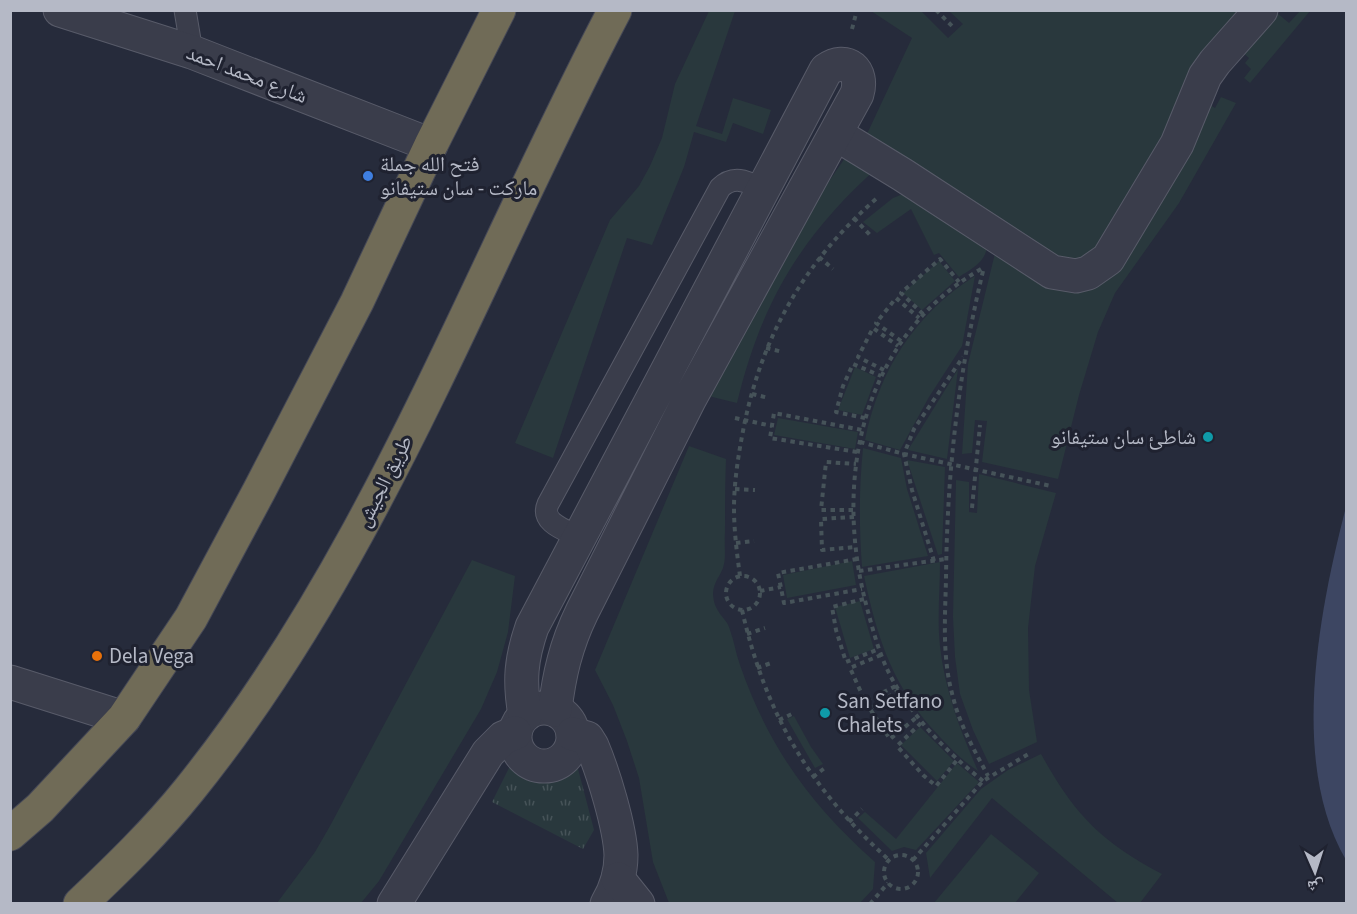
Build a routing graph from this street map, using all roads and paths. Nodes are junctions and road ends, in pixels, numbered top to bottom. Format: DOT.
graph roads {
  1 [pos="60,10"];
  2 [pos="185,10"];
  3 [pos="499,10"];
  4 [pos="615,10"];
  5 [pos="936,10"];
  6 [pos="1261,10"];
  7 [pos="952,26"];
  8 [pos="192,52"];
  9 [pos="836,134"];
  10 [pos="431,145"];
  11 [pos="903,175"];
  12 [pos="763,189"];
  13 [pos="854,218"];
  14 [pos="870,235"];
  15 [pos="819,256"];
  16 [pos="833,269"];
  17 [pos="959,282"];
  18 [pos="923,314"];
  19 [pos="919,318"];
  20 [pos="901,340"];
  21 [pos="898,346"];
  22 [pos="766,348"];
  23 [pos="783,352"];
  24 [pos="965,353"];
  25 [pos="884,370"];
  26 [pos="881,376"];
  27 [pos="752,394"];
  28 [pos="770,398"];
  29 [pos="735,418"];
  30 [pos="865,418"];
  31 [pos="745,420"];
  32 [pos="980,425"];
  33 [pos="772,426"];
  34 [pos="862,430"];
  35 [pos="860,442"];
  36 [pos="857,452"];
  37 [pos="904,454"];
  38 [pos="950,463"];
  39 [pos="856,464"];
  40 [pos="976,469"];
  41 [pos="1051,486"];
  42 [pos="735,489"];
  43 [pos="756,490"];
  44 [pos="972,508"];
  45 [pos="854,510"];
  46 [pos="854,517"];
  47 [pos="579,537"];
  48 [pos="754,540"];
  49 [pos="736,543"];
  50 [pos="855,547"];
  51 [pos="856,559"];
  52 [pos="946,559"];
  53 [pos="934,561"];
  54 [pos="859,571"];
  55 [pos="740,576"];
  56 [pos="781,587"];
  57 [pos="862,589"];
  58 [pos="760,591"];
  59 [pos="864,599"];
  60 [pos="742,610"];
  61 [pos="765,628"];
  62 [pos="747,634"];
  63 [pos="879,649"];
  64 [pos="881,655"];
  65 [pos="774,662"];
  66 [pos="757,668"];
  67 [pos="10,682"];
  68 [pos="897,688"];
  69 [pos="794,713"];
  70 [pos="917,717"];
  71 [pos="124,718"];
  72 [pos="779,720"];
  73 [pos="542,723"];
  74 [pos="921,723"];
  75 [pos="1030,753"];
  76 [pos="957,760"];
  77 [pos="826,767"];
  78 [pos="988,776"];
  79 [pos="813,777"];
  80 [pos="983,781"];
  81 [pos="862,809"];
  82 [pos="849,822"];
  83 [pos="10,834"];
  84 [pos="889,860"];
  85 [pos="913,860"];
  86 [pos="888,883"];
  87 [pos="621,895"];
  88 [pos="80,903"];
  89 [pos="394,903"];
  90 [pos="870,903"];
  1 -- 8 [label="street, شارع محمد احمد"];
  2 -- 8 [label="lane"];
  3 -- 10 [label="highway"];
  4 -- 88 [label="highway, طريق الجيش"];
  5 -- 7 [label="path"];
  6 -- 11 [label="street"];
  8 -- 10 [label="street, شارع محمد احمد"];
  9 -- 11 [label="street"];
  9 -- 12 [label="street"];
  9 -- 73 [label="street"];
  10 -- 71 [label="highway"];
  11 -- 13 [label="path"];
  12 -- 47 [label="street"];
  12 -- 47 [label="lane"];
  13 -- 14 [label="path"];
  13 -- 15 [label="path"];
  15 -- 16 [label="path"];
  15 -- 22 [label="path"];
  17 -- 18 [label="path"];
  17 -- 18 [label="path"];
  17 -- 24 [label="path"];
  18 -- 19 [label="path"];
  19 -- 20 [label="path"];
  19 -- 20 [label="path"];
  20 -- 21 [label="path"];
  21 -- 25 [label="path"];
  21 -- 25 [label="path"];
  22 -- 23 [label="path"];
  22 -- 27 [label="path"];
  24 -- 37 [label="path"];
  24 -- 38 [label="path"];
  25 -- 26 [label="path"];
  26 -- 30 [label="path"];
  26 -- 30 [label="path"];
  27 -- 28 [label="path"];
  27 -- 31 [label="path"];
  29 -- 31 [label="path"];
  30 -- 34 [label="path"];
  31 -- 33 [label="path"];
  31 -- 42 [label="path"];
  32 -- 40 [label="path"];
  33 -- 34 [label="path"];
  33 -- 36 [label="path"];
  34 -- 35 [label="path"];
  35 -- 36 [label="path"];
  35 -- 37 [label="path"];
  36 -- 39 [label="path"];
  37 -- 38 [label="path"];
  37 -- 53 [label="path"];
  38 -- 40 [label="path"];
  38 -- 52 [label="path"];
  39 -- 45 [label="path"];
  39 -- 45 [label="path"];
  40 -- 41 [label="path"];
  40 -- 44 [label="path"];
  42 -- 43 [label="path"];
  42 -- 49 [label="path"];
  45 -- 46 [label="path"];
  46 -- 50 [label="path"];
  46 -- 50 [label="path"];
  47 -- 73 [label="street"];
  48 -- 49 [label="path"];
  49 -- 55 [label="path"];
  50 -- 51 [label="path"];
  51 -- 54 [label="path"];
  51 -- 56 [label="path"];
  52 -- 53 [label="path"];
  52 -- 78 [label="path"];
  53 -- 54 [label="path"];
  54 -- 57 [label="path"];
  55 -- 58 [label="path"];
  55 -- 60 [label="path"];
  56 -- 57 [label="path"];
  56 -- 58 [label="path"];
  57 -- 59 [label="path"];
  58 -- 60 [label="path"];
  59 -- 63 [label="path"];
  59 -- 63 [label="path"];
  60 -- 62 [label="path"];
  61 -- 62 [label="path"];
  62 -- 66 [label="path"];
  63 -- 64 [label="path"];
  64 -- 68 [label="path"];
  64 -- 68 [label="path"];
  65 -- 66 [label="path"];
  66 -- 72 [label="path"];
  67 -- 71 [label="street"];
  68 -- 70 [label="path"];
  68 -- 70 [label="path"];
  69 -- 72 [label="path"];
  70 -- 74 [label="path"];
  71 -- 83 [label="highway"];
  72 -- 79 [label="path"];
  73 -- 87 [label="street"];
  73 -- 89 [label="street"];
  74 -- 76 [label="path"];
  74 -- 76 [label="path"];
  75 -- 78 [label="path"];
  76 -- 80 [label="path"];
  77 -- 79 [label="path"];
  78 -- 80 [label="path"];
  79 -- 82 [label="path"];
  80 -- 85 [label="path"];
  81 -- 82 [label="path"];
  82 -- 84 [label="path"];
  84 -- 85 [label="path"];
  84 -- 86 [label="path"];
  85 -- 86 [label="path"];
  86 -- 90 [label="path"];
}
